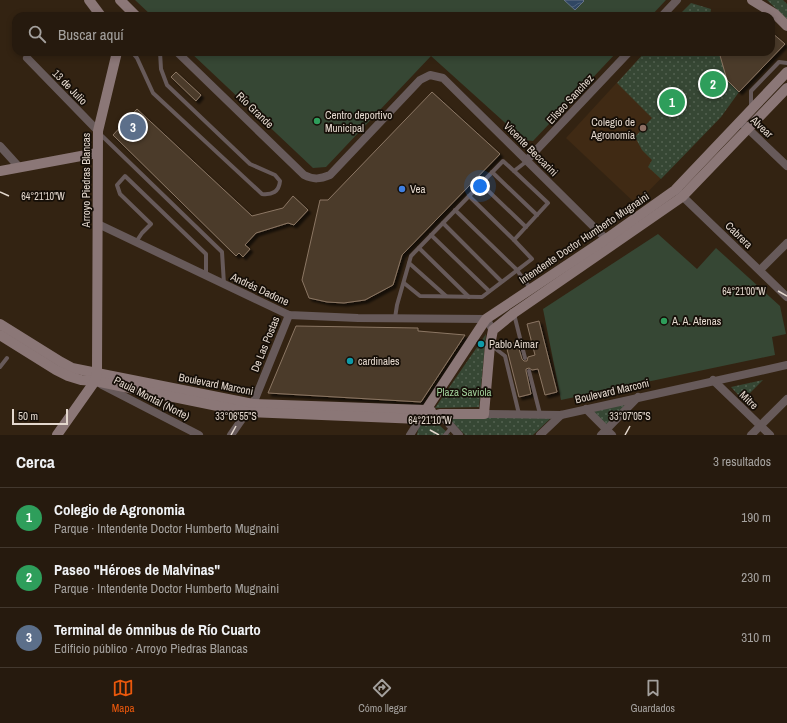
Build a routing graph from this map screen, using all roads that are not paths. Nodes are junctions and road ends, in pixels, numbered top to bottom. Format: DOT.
graph roads {
  1 [pos="89,0"];
  2 [pos="97,0"];
  3 [pos="120,0"];
  4 [pos="677,0"];
  5 [pos="752,0"];
  6 [pos="98,12"];
  7 [pos="99,12"];
  8 [pos="132,12"];
  9 [pos="666,12"];
  10 [pos="772,12"];
  11 [pos="775,14"];
  12 [pos="787,26"];
  13 [pos="116,56"];
  14 [pos="135,56"];
  15 [pos="160,56"];
  16 [pos="181,56"];
  17 [pos="625,56"];
  18 [pos="27,58"];
  19 [pos="787,63"];
  20 [pos="787,72"];
  21 [pos="430,74"];
  22 [pos="787,88"];
  23 [pos="751,110"];
  24 [pos="743,125"];
  25 [pos="98,131"];
  26 [pos="0,146"];
  27 [pos="97,154"];
  28 [pos="527,160"];
  29 [pos="787,166"];
  30 [pos="19,167"];
  31 [pos="0,171"];
  32 [pos="514,171"];
  33 [pos="492,172"];
  34 [pos="480,184"];
  35 [pos="679,193"];
  36 [pos="469,196"];
  37 [pos="455,210"];
  38 [pos="537,215"];
  39 [pos="443,223"];
  40 [pos="98,224"];
  41 [pos="526,227"];
  42 [pos="431,235"];
  43 [pos="514,240"];
  44 [pos="136,242"];
  45 [pos="609,242"];
  46 [pos="787,243"];
  47 [pos="419,248"];
  48 [pos="409,262"];
  49 [pos="516,269"];
  50 [pos="760,270"];
  51 [pos="206,275"];
  52 [pos="501,281"];
  53 [pos="404,283"];
  54 [pos="224,284"];
  55 [pos="531,289"];
  56 [pos="489,291"];
  57 [pos="446,296"];
  58 [pos="469,297"];
  59 [pos="787,297"];
  60 [pos="514,313"];
  61 [pos="289,315"];
  62 [pos="395,318"];
  63 [pos="486,320"];
  64 [pos="0,324"];
  65 [pos="493,330"];
  66 [pos="0,335"];
  67 [pos="490,345"];
  68 [pos="7,358"];
  69 [pos="525,358"];
  70 [pos="787,365"];
  71 [pos="0,367"];
  72 [pos="529,371"];
  73 [pos="96,377"];
  74 [pos="713,380"];
  75 [pos="639,396"];
  76 [pos="787,399"];
  77 [pos="253,404"];
  78 [pos="586,409"];
  79 [pos="247,412"];
  80 [pos="423,414"];
  81 [pos="440,414"];
  82 [pos="484,414"];
  83 [pos="518,414"];
  84 [pos="540,414"];
  85 [pos="561,415"];
  86 [pos="760,426"];
  87 [pos="452,427"];
  88 [pos="607,433"];
  89 [pos="57,435"];
  90 [pos="199,435"];
  91 [pos="231,435"];
  92 [pos="410,435"];
  93 [pos="445,435"];
  94 [pos="459,435"];
  95 [pos="540,435"];
  96 [pos="751,435"];
  97 [pos="770,435"];
  1 -- 6 [label="main road"];
  2 -- 7 [label="street"];
  3 -- 8 [label="main road"];
  4 -- 9 [label="street"];
  5 -- 10 [label="main road"];
  11 -- 12 [label="main road"];
  13 -- 25 [label="main road, Arroyo Piedras Blancas"];
  14 -- 15 [label="lane"];
  16 -- 21 [label="street, Río Grande"];
  17 -- 28 [label="street, Eliseo Sanchez"];
  18 -- 25 [label="street, 13 de Julio"];
  19 -- 23 [label="lane"];
  20 -- 23 [label="main road, Intendente Doctor Humberto Mugnaini"];
  21 -- 28 [label="street, Vicente Beccarini"];
  22 -- 24 [label="main road, Intendente Doctor Humberto Mugnaini"];
  23 -- 24 [label="main road, Intendente Doctor Humberto Mugnaini"];
  24 -- 29 [label="street, Alvear"];
  24 -- 35 [label="main road, Intendente Doctor Humberto Mugnaini"];
  25 -- 27 [label="main road, Arroyo Piedras Blancas"];
  25 -- 54 [label="lane"];
  26 -- 30 [label="street"];
  27 -- 30 [label="main road"];
  27 -- 40 [label="main road, Arroyo Piedras Blancas"];
  28 -- 32 [label="lane"];
  28 -- 45 [label="street, Vicente Beccarini"];
  30 -- 31 [label="main road"];
  32 -- 33 [label="lane"];
  32 -- 38 [label="lane"];
  33 -- 34 [label="lane"];
  33 -- 38 [label="lane"];
  34 -- 36 [label="lane"];
  34 -- 41 [label="lane"];
  35 -- 45 [label="main road, Intendente Doctor Humberto Mugnaini"];
  35 -- 50 [label="street, Cabrera"];
  36 -- 37 [label="lane"];
  36 -- 43 [label="lane"];
  37 -- 39 [label="lane"];
  37 -- 49 [label="lane"];
  38 -- 41 [label="lane"];
  39 -- 42 [label="lane"];
  39 -- 52 [label="lane"];
  40 -- 44 [label="street, Andrés Dadone"];
  40 -- 73 [label="main road, Arroyo Piedras Blancas"];
  41 -- 43 [label="lane"];
  42 -- 47 [label="lane"];
  42 -- 56 [label="lane"];
  43 -- 49 [label="lane"];
  44 -- 51 [label="street, Andrés Dadone"];
  44 -- 51 [label="lane"];
  45 -- 55 [label="main road, Intendente Doctor Humberto Mugnaini"];
  45 -- 60 [label="main road, Intendente Doctor Humberto Mugnaini"];
  46 -- 50 [label="street"];
  47 -- 48 [label="lane"];
  47 -- 58 [label="lane"];
  48 -- 53 [label="lane"];
  48 -- 57 [label="lane"];
  49 -- 52 [label="lane"];
  49 -- 55 [label="lane"];
  50 -- 59 [label="street, Cabrera"];
  51 -- 54 [label="street, Andrés Dadone"];
  52 -- 56 [label="lane"];
  53 -- 57 [label="lane"];
  53 -- 62 [label="lane"];
  54 -- 61 [label="street, Andrés Dadone"];
  55 -- 63 [label="main road, Intendente Doctor Humberto Mugnaini"];
  56 -- 58 [label="lane"];
  57 -- 58 [label="lane"];
  60 -- 65 [label="main road, Intendente Doctor Humberto Mugnaini"];
  60 -- 69 [label="lane"];
  61 -- 62 [label="street, Andrés Dadone"];
  61 -- 77 [label="street, De Las Postas"];
  62 -- 63 [label="street, Andrés Dadone"];
  63 -- 65 [label="street"];
  63 -- 80 [label="main road, Intendente Doctor Humberto Mugnaini"];
  64 -- 73 [label="main road, Boulevard Marconi"];
  65 -- 67 [label="main road"];
  66 -- 73 [label="main road, Boulevard Marconi"];
  67 -- 82 [label="main road"];
  67 -- 83 [label="lane"];
  68 -- 71 [label="lane"];
  70 -- 74 [label="street, Boulevard Marconi"];
  72 -- 84 [label="lane"];
  73 -- 77 [label="main road, Boulevard Marconi"];
  73 -- 79 [label="main road, Boulevard Marconi"];
  73 -- 89 [label="main road"];
  73 -- 90 [label="street, Paula Montal (Norte)"];
  74 -- 75 [label="street, Boulevard Marconi"];
  74 -- 86 [label="street, Mitre"];
  75 -- 78 [label="street, Boulevard Marconi"];
  75 -- 88 [label="street"];
  76 -- 86 [label="street"];
  77 -- 80 [label="main road, Boulevard Marconi"];
  78 -- 85 [label="street, Boulevard Marconi"];
  78 -- 88 [label="street"];
  79 -- 80 [label="main road, Boulevard Marconi"];
  79 -- 91 [label="street"];
  80 -- 81 [label="main road, Boulevard Marconi"];
  80 -- 92 [label="street, Intendente Doctor Humberto Mugnaini"];
  81 -- 82 [label="main road, Boulevard Marconi"];
  81 -- 87 [label="street"];
  82 -- 83 [label="street, Boulevard Marconi"];
  83 -- 84 [label="street, Boulevard Marconi"];
  84 -- 85 [label="street, Boulevard Marconi"];
  85 -- 95 [label="street"];
  86 -- 96 [label="street"];
  86 -- 97 [label="street, Mitre"];
  87 -- 93 [label="lane"];
  87 -- 94 [label="street"];
}
